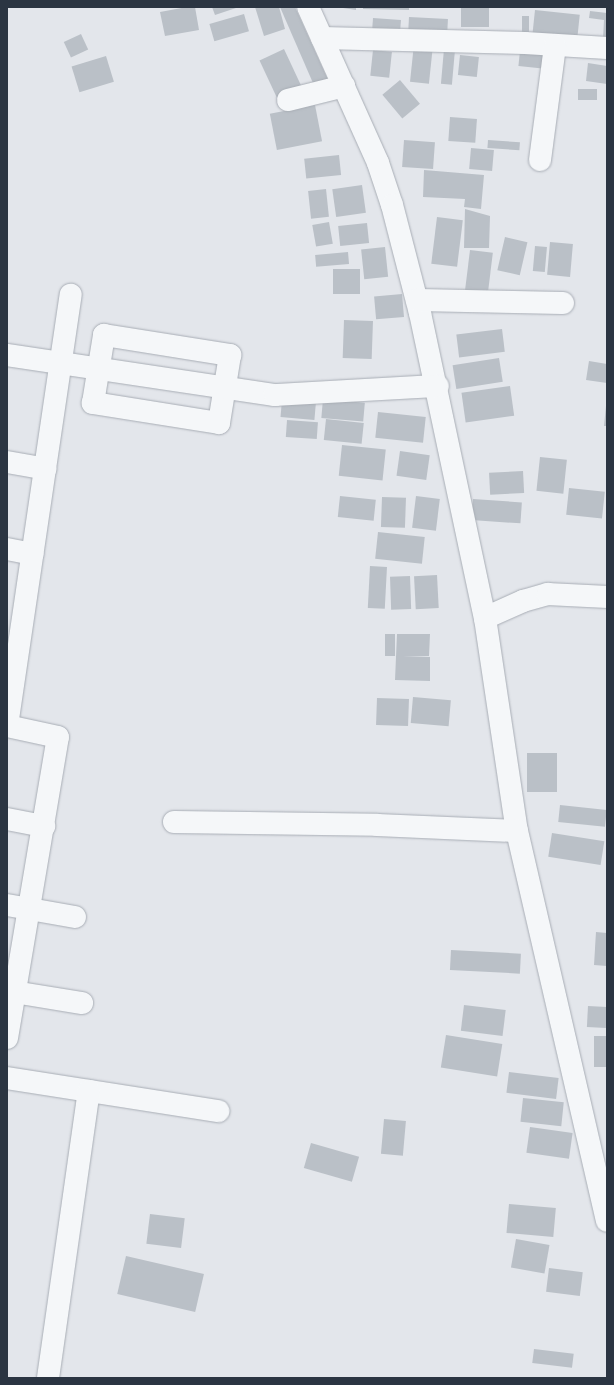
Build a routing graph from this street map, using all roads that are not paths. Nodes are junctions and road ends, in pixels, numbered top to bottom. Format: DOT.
graph roads {
  1 [pos="308,7"];
  2 [pos="322,38"];
  3 [pos="555,46"];
  4 [pos="607,48"];
  5 [pos="344,86"];
  6 [pos="288,100"];
  7 [pos="540,160"];
  8 [pos="72,295"];
  9 [pos="417,300"];
  10 [pos="562,303"];
  11 [pos="7,355"];
  12 [pos="61,363"];
  13 [pos="98,369"];
  14 [pos="438,386"];
  15 [pos="224,387"];
  16 [pos="7,462"];
  17 [pos="46,469"];
  18 [pos="7,549"];
  19 [pos="33,554"];
  20 [pos="607,597"];
  21 [pos="485,618"];
  22 [pos="14,639"];
  23 [pos="7,819"];
  24 [pos="174,822"];
  25 [pos="44,826"];
  26 [pos="517,831"];
  27 [pos="17,907"];
  28 [pos="75,917"];
  29 [pos="14,992"];
  30 [pos="82,1003"];
  31 [pos="7,1038"];
  32 [pos="7,1078"];
  33 [pos="89,1091"];
  34 [pos="218,1111"];
  35 [pos="607,1221"];
  36 [pos="48,1378"];
  1 -- 2 [label="street"];
  2 -- 3 [label="street"];
  2 -- 5 [label="street"];
  3 -- 4 [label="street"];
  3 -- 7 [label="street"];
  5 -- 6 [label="street"];
  5 -- 9 [label="street"];
  8 -- 12 [label="street"];
  9 -- 10 [label="street"];
  9 -- 14 [label="street"];
  11 -- 12 [label="street"];
  12 -- 13 [label="street"];
  12 -- 17 [label="street"];
  13 -- 15 [label="street"];
  13 -- 15 [label="street"];
  13 -- 15 [label="street"];
  14 -- 15 [label="street"];
  14 -- 21 [label="street"];
  16 -- 17 [label="street"];
  17 -- 19 [label="street"];
  18 -- 19 [label="street"];
  19 -- 22 [label="street"];
  20 -- 21 [label="street"];
  21 -- 26 [label="street"];
  22 -- 25 [label="street"];
  23 -- 25 [label="street"];
  24 -- 26 [label="street"];
  25 -- 27 [label="street"];
  26 -- 35 [label="street"];
  27 -- 28 [label="street"];
  27 -- 29 [label="street"];
  29 -- 30 [label="street"];
  29 -- 31 [label="street"];
  32 -- 33 [label="street"];
  33 -- 34 [label="street"];
  33 -- 36 [label="street"];
}
